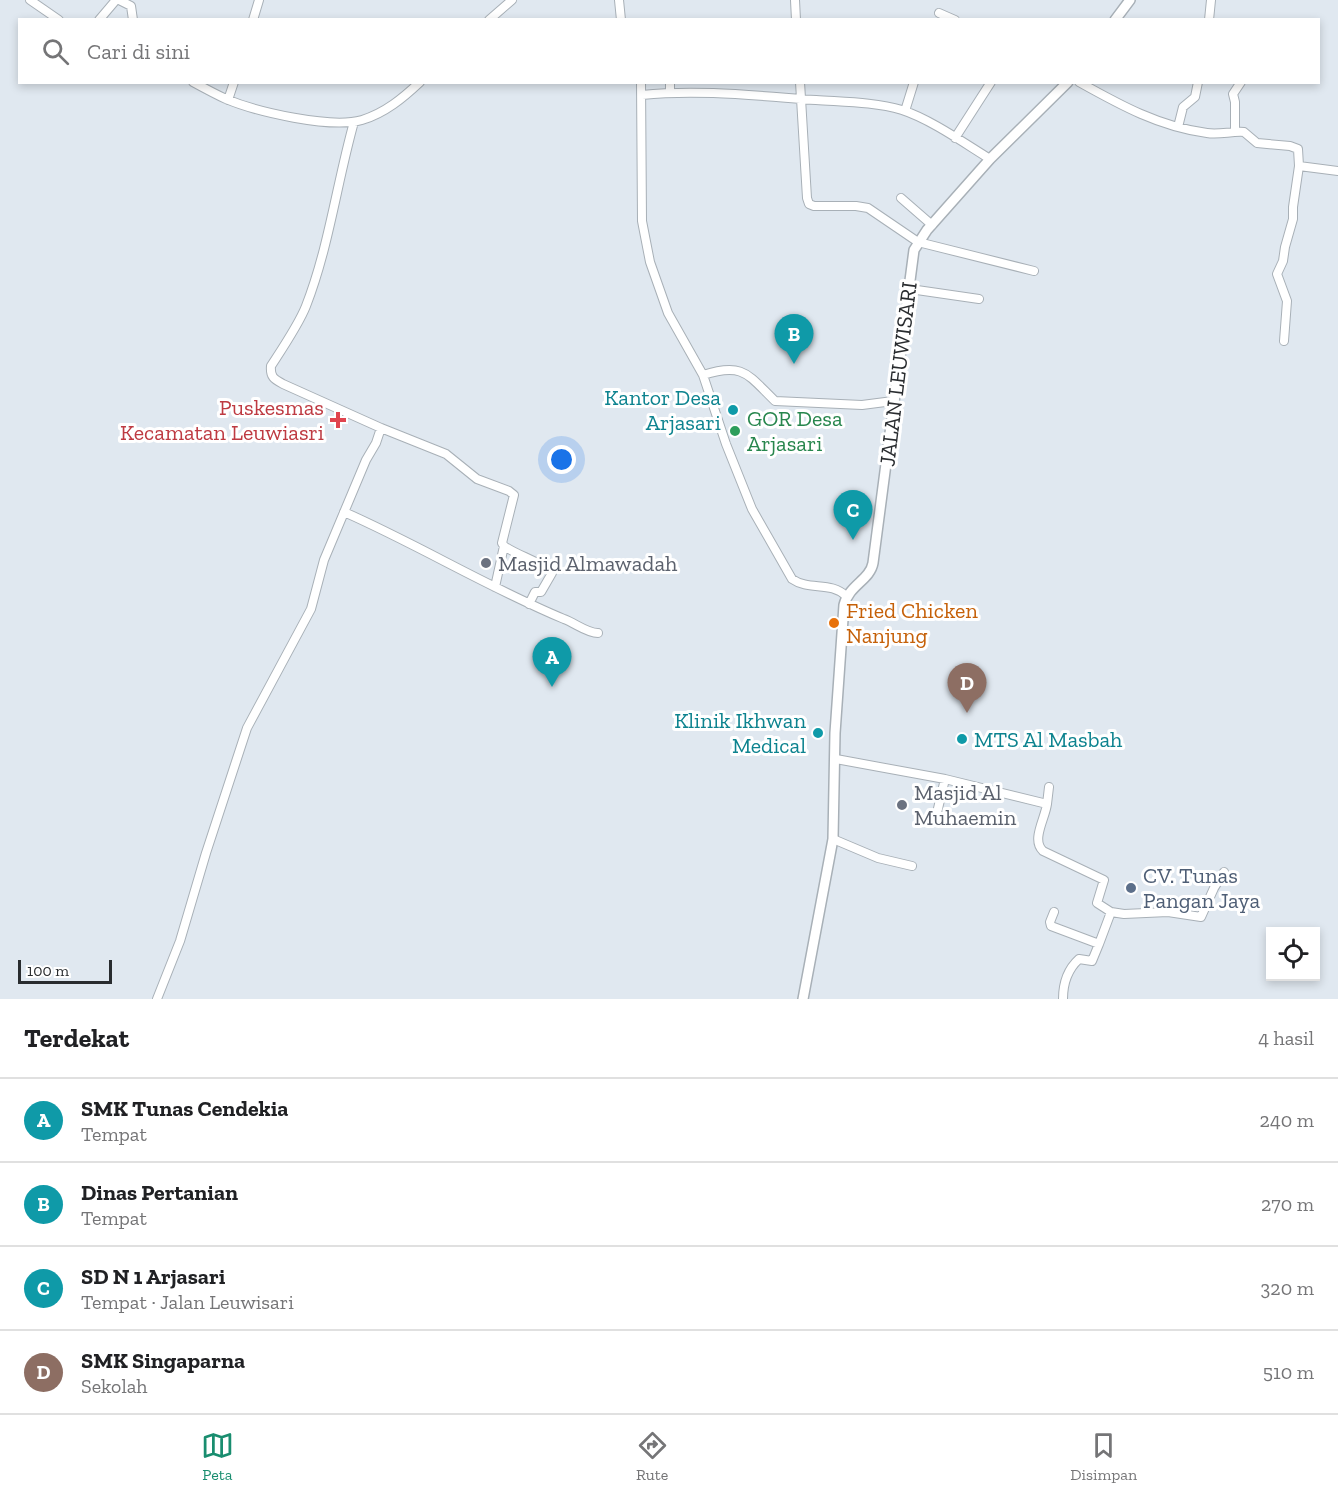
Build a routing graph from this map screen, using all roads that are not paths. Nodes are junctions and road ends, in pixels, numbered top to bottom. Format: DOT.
graph roads {
  1 [pos="30,0"];
  2 [pos="118,0"];
  3 [pos="259,0"];
  4 [pos="512,0"];
  5 [pos="619,0"];
  6 [pos="795,0"];
  7 [pos="1130,0"];
  8 [pos="1211,0"];
  9 [pos="939,13"];
  10 [pos="56,18"];
  11 [pos="101,18"];
  12 [pos="133,18"];
  13 [pos="254,18"];
  14 [pos="491,18"];
  15 [pos="621,18"];
  16 [pos="796,18"];
  17 [pos="950,18"];
  18 [pos="1117,18"];
  19 [pos="1209,18"];
  20 [pos="197,84"];
  21 [pos="233,84"];
  22 [pos="418,84"];
  23 [pos="641,84"];
  24 [pos="670,84"];
  25 [pos="800,84"];
  26 [pos="913,84"];
  27 [pos="990,84"];
  28 [pos="1066,84"];
  29 [pos="1083,84"];
  30 [pos="1198,84"];
  31 [pos="1240,84"];
  32 [pos="670,92"];
  33 [pos="642,95"];
  34 [pos="801,99"];
  35 [pos="228,100"];
  36 [pos="905,111"];
  37 [pos="354,122"];
  38 [pos="1178,127"];
  39 [pos="1235,132"];
  40 [pos="955,138"];
  41 [pos="990,159"];
  42 [pos="1299,166"];
  43 [pos="1338,171"];
  44 [pos="902,198"];
  45 [pos="932,225"];
  46 [pos="918,242"];
  47 [pos="1034,271"];
  48 [pos="910,289"];
  49 [pos="979,299"];
  50 [pos="1284,341"];
  51 [pos="703,375"];
  52 [pos="893,402"];
  53 [pos="381,428"];
  54 [pos="344,512"];
  55 [pos="504,546"];
  56 [pos="495,587"];
  57 [pos="846,596"];
  58 [pos="529,604"];
  59 [pos="598,633"];
  60 [pos="836,759"];
  61 [pos="945,779"];
  62 [pos="1049,787"];
  63 [pos="1047,804"];
  64 [pos="936,817"];
  65 [pos="833,839"];
  66 [pos="912,866"];
  67 [pos="1224,872"];
  68 [pos="1054,912"];
  69 [pos="1111,912"];
  70 [pos="1099,944"];
  71 [pos="157,999"];
  72 [pos="803,999"];
  73 [pos="1063,999"];
  1 -- 10 [label="street"];
  2 -- 11 [label="street"];
  2 -- 12 [label="street"];
  3 -- 13 [label="street"];
  4 -- 14 [label="street"];
  5 -- 15 [label="street"];
  6 -- 16 [label="street"];
  7 -- 18 [label="main road"];
  8 -- 19 [label="street"];
  9 -- 17 [label="street"];
  20 -- 35 [label="street"];
  21 -- 35 [label="street"];
  22 -- 37 [label="street"];
  23 -- 33 [label="street"];
  24 -- 32 [label="street"];
  25 -- 34 [label="street"];
  26 -- 36 [label="street"];
  27 -- 40 [label="street"];
  28 -- 41 [label="main road, JALAN LEUWISARI"];
  29 -- 38 [label="street"];
  30 -- 38 [label="street"];
  31 -- 39 [label="street"];
  32 -- 33 [label="street"];
  32 -- 34 [label="street"];
  33 -- 51 [label="street"];
  34 -- 36 [label="street"];
  34 -- 46 [label="street"];
  35 -- 37 [label="street"];
  36 -- 40 [label="street"];
  37 -- 53 [label="street"];
  38 -- 39 [label="street"];
  39 -- 42 [label="street"];
  40 -- 41 [label="street"];
  41 -- 45 [label="main road, JALAN LEUWISARI"];
  42 -- 43 [label="street"];
  42 -- 50 [label="street"];
  44 -- 45 [label="street"];
  45 -- 46 [label="main road, JALAN LEUWISARI"];
  46 -- 47 [label="street"];
  46 -- 48 [label="main road, JALAN LEUWISARI"];
  48 -- 49 [label="street"];
  48 -- 52 [label="main road, JALAN LEUWISARI"];
  51 -- 52 [label="street"];
  51 -- 57 [label="street"];
  52 -- 57 [label="main road, JALAN LEUWISARI"];
  53 -- 54 [label="street"];
  53 -- 55 [label="street"];
  54 -- 56 [label="street"];
  54 -- 71 [label="street"];
  55 -- 56 [label="street"];
  55 -- 58 [label="street"];
  56 -- 58 [label="street"];
  57 -- 60 [label="main road"];
  58 -- 59 [label="street"];
  60 -- 61 [label="street"];
  60 -- 65 [label="main road"];
  61 -- 63 [label="street"];
  61 -- 64 [label="street"];
  62 -- 63 [label="street"];
  63 -- 69 [label="street"];
  65 -- 66 [label="street"];
  65 -- 72 [label="main road"];
  67 -- 69 [label="street"];
  68 -- 70 [label="street"];
  69 -- 70 [label="street"];
  70 -- 73 [label="street"];
}
